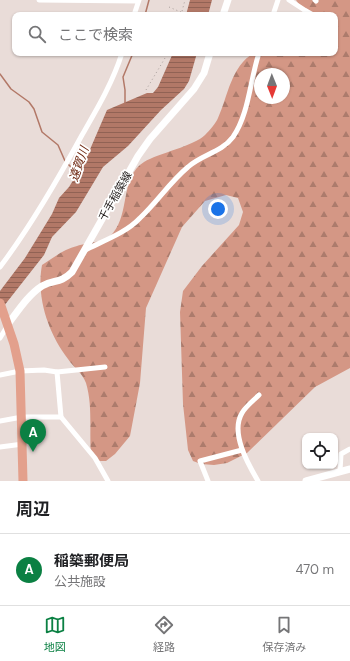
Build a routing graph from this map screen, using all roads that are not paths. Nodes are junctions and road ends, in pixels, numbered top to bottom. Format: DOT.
graph roads {
  1 [pos="40,0"];
  2 [pos="228,0"];
  3 [pos="278,0"];
  4 [pos="289,0"];
  5 [pos="138,1"];
  6 [pos="135,12"];
  7 [pos="224,12"];
  8 [pos="274,12"];
  9 [pos="304,12"];
  10 [pos="121,56"];
  11 [pos="209,56"];
  12 [pos="258,56"];
  13 [pos="84,251"];
  14 [pos="0,267"];
  15 [pos="0,303"];
  16 [pos="7,320"];
  17 [pos="0,338"];
  18 [pos="105,367"];
  19 [pos="20,371"];
  20 [pos="57,372"];
  21 [pos="0,375"];
  22 [pos="259,395"];
  23 [pos="22,417"];
  24 [pos="61,417"];
  25 [pos="0,421"];
  26 [pos="23,444"];
  27 [pos="0,447"];
  28 [pos="350,449"];
  29 [pos="242,450"];
  30 [pos="350,469"];
  31 [pos="340,471"];
  32 [pos="24,481"];
  33 [pos="108,481"];
  34 [pos="208,481"];
  35 [pos="258,481"];
  36 [pos="306,481"];
  1 -- 5 [label="street"];
  2 -- 7 [label="main road"];
  3 -- 8 [label="street"];
  4 -- 9 [label="street"];
  5 -- 6 [label="street"];
  10 -- 14 [label="street"];
  11 -- 13 [label="main road, 千手稲築線"];
  12 -- 13 [label="street"];
  13 -- 16 [label="main road, 千手稲築線"];
  15 -- 16 [label="highway"];
  16 -- 17 [label="street"];
  16 -- 19 [label="highway"];
  18 -- 20 [label="street"];
  19 -- 20 [label="street"];
  19 -- 21 [label="street"];
  19 -- 23 [label="highway"];
  20 -- 24 [label="street"];
  22 -- 29 [label="street"];
  23 -- 24 [label="street"];
  23 -- 25 [label="street"];
  23 -- 26 [label="highway"];
  24 -- 33 [label="street"];
  26 -- 27 [label="street"];
  26 -- 32 [label="highway"];
  28 -- 31 [label="street"];
  29 -- 34 [label="street"];
  29 -- 35 [label="street"];
  30 -- 31 [label="main road"];
  31 -- 36 [label="main road"];
}
